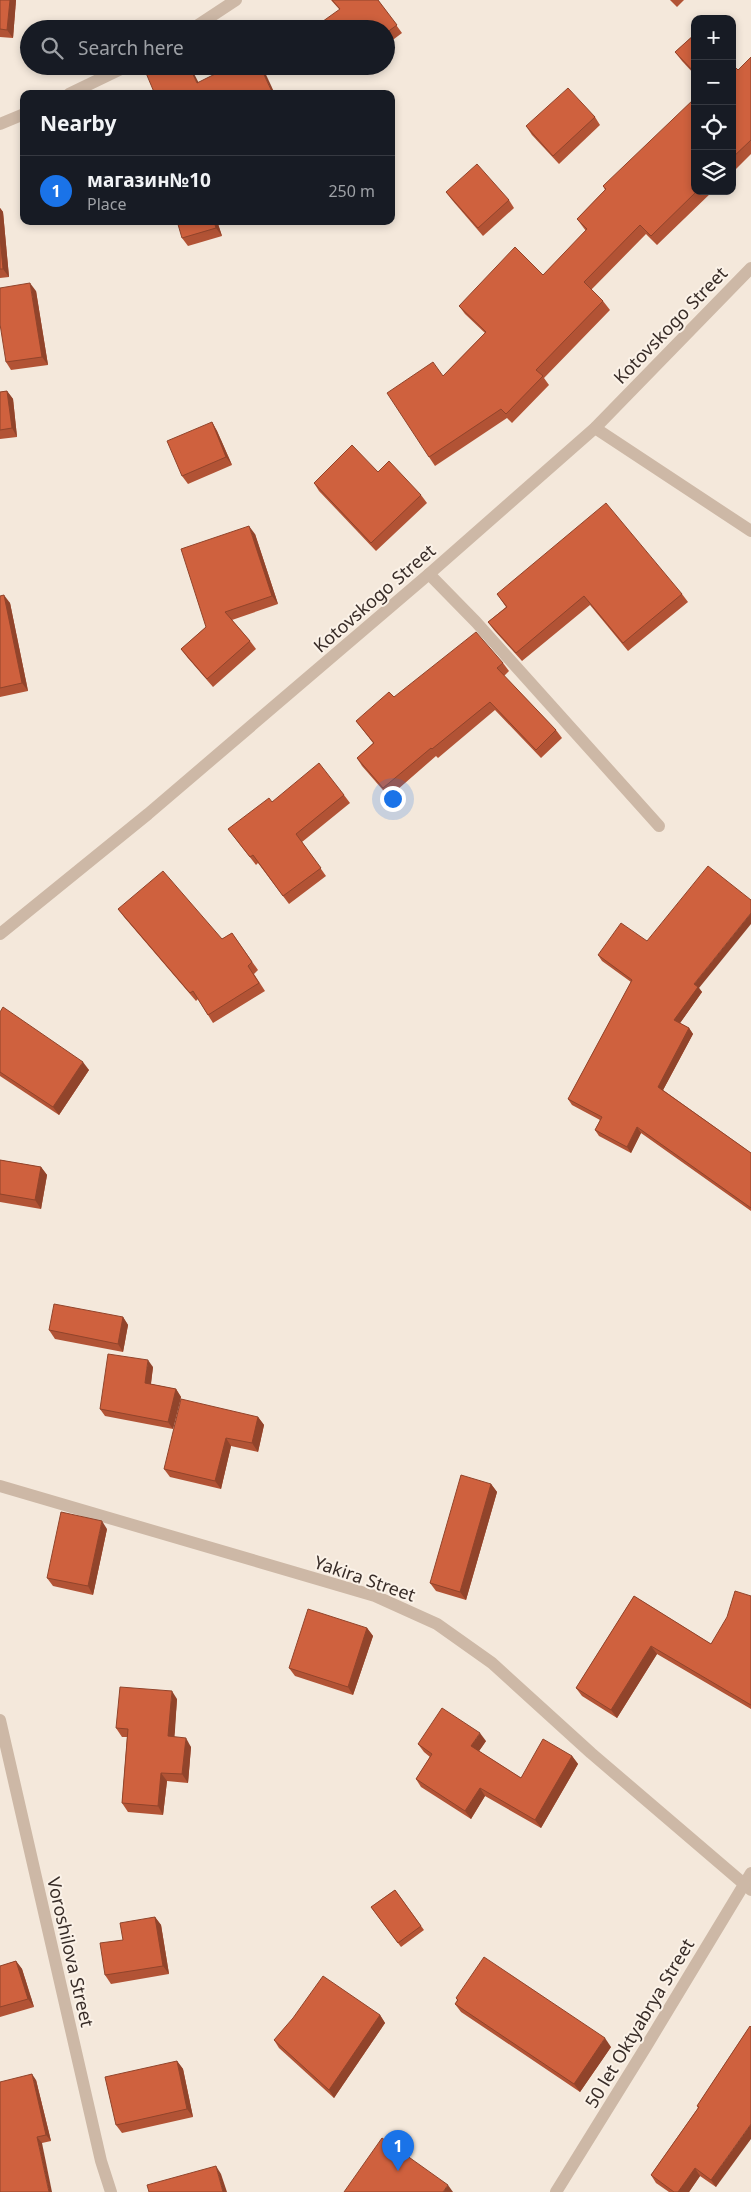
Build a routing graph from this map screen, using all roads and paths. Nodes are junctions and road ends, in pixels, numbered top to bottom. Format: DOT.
graph roads {
  1 [pos="236,0"];
  2 [pos="206,20"];
  3 [pos="109,75"];
  4 [pos="77,90"];
  5 [pos="20,116"];
  6 [pos="0,124"];
  7 [pos="751,268"];
  8 [pos="595,428"];
  9 [pos="751,531"];
  10 [pos="429,574"];
  11 [pos="658,826"];
  12 [pos="0,934"];
  13 [pos="0,1486"];
  14 [pos="0,1720"];
  15 [pos="751,1873"];
  16 [pos="747,1888"];
  17 [pos="111,2192"];
  18 [pos="556,2192"];
  1 -- 2 [label="street"];
  3 -- 4 [label="street"];
  5 -- 6 [label="street"];
  7 -- 8 [label="street, Kotovskogo Street"];
  8 -- 9 [label="street"];
  8 -- 10 [label="street, Kotovskogo Street"];
  10 -- 11 [label="street"];
  10 -- 12 [label="street, Kotovskogo Street"];
  13 -- 16 [label="street, Yakira Street"];
  14 -- 17 [label="street, Voroshilova Street"];
  15 -- 16 [label="street, 50 let Oktyabrya Street"];
  16 -- 18 [label="street, 50 let Oktyabrya Street"];
}
